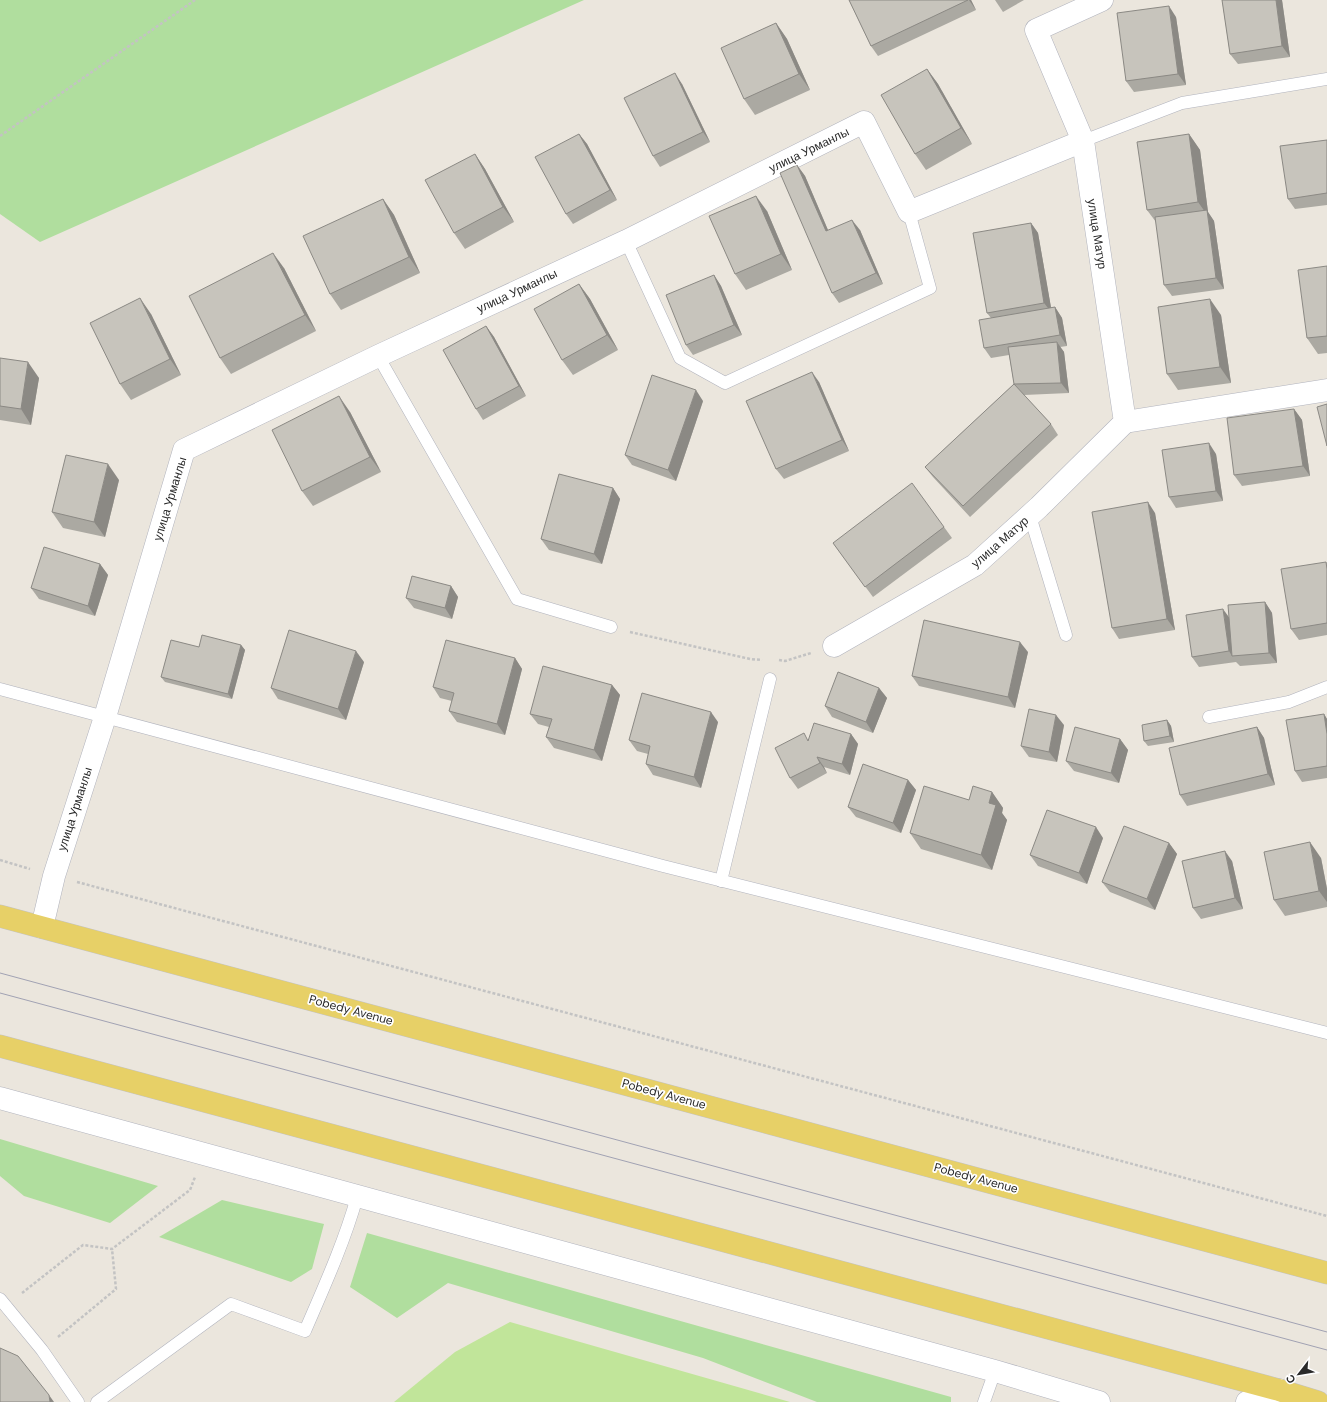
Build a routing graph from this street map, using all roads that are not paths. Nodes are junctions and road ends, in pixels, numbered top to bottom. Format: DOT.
graph roads {
  1 [pos="1102,0"];
  2 [pos="1327,80"];
  3 [pos="1083,141"];
  4 [pos="909,212"];
  5 [pos="626,241"];
  6 [pos="378,356"];
  7 [pos="1327,390"];
  8 [pos="1125,422"];
  9 [pos="1030,516"];
  10 [pos="610,627"];
  11 [pos="1066,635"];
  12 [pos="834,646"];
  13 [pos="770,679"];
  14 [pos="1327,687"];
  15 [pos="0,689"];
  16 [pos="105,717"];
  17 [pos="1209,717"];
  18 [pos="721,881"];
  19 [pos="0,916"];
  20 [pos="42,927"];
  21 [pos="1327,1034"];
  22 [pos="0,1046"];
  23 [pos="0,1098"];
  24 [pos="357,1196"];
  25 [pos="1327,1273"];
  26 [pos="3,1302"];
  27 [pos="994,1371"];
  28 [pos="1279,1390"];
  29 [pos="78,1402"];
  30 [pos="97,1402"];
  31 [pos="984,1402"];
  32 [pos="1100,1402"];
  33 [pos="1247,1402"];
  34 [pos="1318,1402"];
  1 -- 3 [label="street"];
  2 -- 3 [label="lane"];
  3 -- 4 [label="street"];
  3 -- 8 [label="street, улица Матур"];
  4 -- 5 [label="street, улица Урманлы"];
  4 -- 5 [label="lane"];
  5 -- 6 [label="street, улица Урманлы"];
  6 -- 10 [label="lane"];
  6 -- 16 [label="street, улица Урманлы"];
  7 -- 8 [label="street"];
  8 -- 9 [label="street, улица Матур"];
  9 -- 11 [label="lane"];
  9 -- 12 [label="street, улица Матур"];
  13 -- 18 [label="lane"];
  14 -- 17 [label="lane"];
  15 -- 16 [label="lane"];
  16 -- 18 [label="lane"];
  16 -- 20 [label="street, улица Урманлы"];
  18 -- 21 [label="lane"];
  19 -- 20 [label="main road, Pobedy Avenue"];
  20 -- 25 [label="main road, Pobedy Avenue"];
  22 -- 28 [label="main road"];
  23 -- 24 [label="street"];
  24 -- 27 [label="street"];
  24 -- 30 [label="lane"];
  26 -- 29 [label="lane"];
  27 -- 31 [label="lane"];
  27 -- 32 [label="street"];
  28 -- 33 [label="street"];
  28 -- 34 [label="main road"];
}
